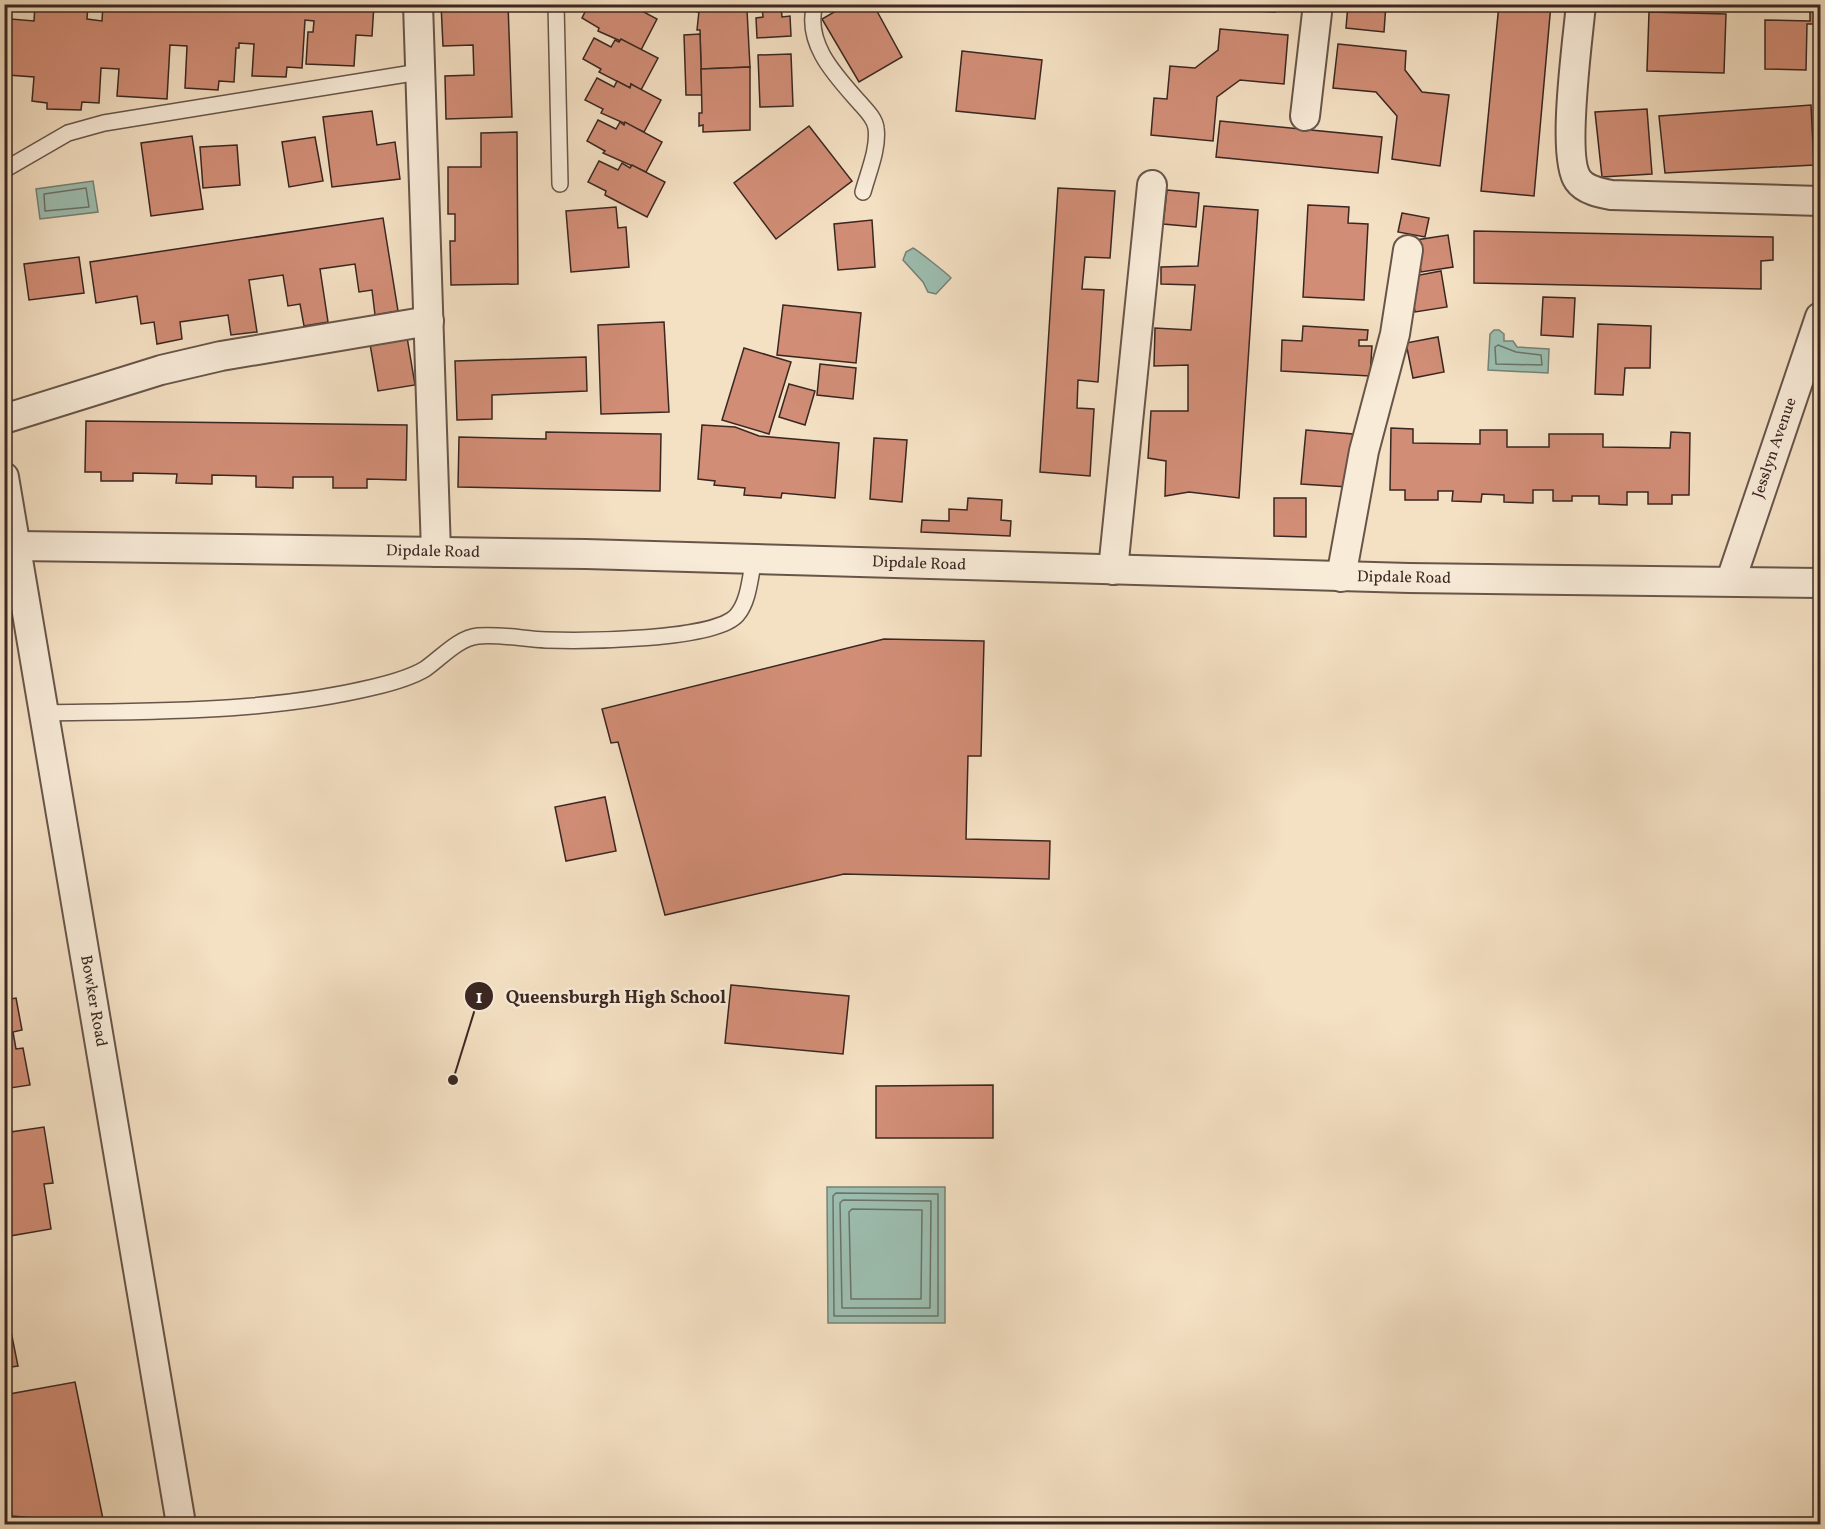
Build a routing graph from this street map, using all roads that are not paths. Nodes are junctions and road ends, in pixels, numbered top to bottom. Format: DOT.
graph roads {
  1 [pos="418,4"];
  2 [pos="556,4"];
  3 [pos="815,4"];
  4 [pos="1318,4"];
  5 [pos="1581,4"];
  6 [pos="419,72"];
  7 [pos="1305,116"];
  8 [pos="4,170"];
  9 [pos="561,184"];
  10 [pos="1152,184"];
  11 [pos="863,192"];
  12 [pos="1821,201"];
  13 [pos="1408,250"];
  14 [pos="1821,317"];
  15 [pos="429,321"];
  16 [pos="4,419"];
  17 [pos="4,477"];
  18 [pos="17,546"];
  19 [pos="436,552"];
  20 [pos="754,559"];
  21 [pos="1113,570"];
  22 [pos="1341,577"];
  23 [pos="1731,580"];
  24 [pos="1821,583"];
  25 [pos="45,713"];
  26 [pos="181,1524"];
  1 -- 6 [label="street"];
  2 -- 9 [label="lane"];
  3 -- 11 [label="lane"];
  4 -- 7 [label="street"];
  5 -- 12 [label="street"];
  6 -- 8 [label="lane"];
  6 -- 15 [label="street"];
  10 -- 21 [label="street"];
  13 -- 22 [label="street"];
  14 -- 23 [label="street, Jesslyn Avenue"];
  15 -- 16 [label="street"];
  15 -- 19 [label="street"];
  17 -- 18 [label="street, Bowker Road"];
  18 -- 19 [label="street, Dipdale Road"];
  18 -- 25 [label="street, Bowker Road"];
  19 -- 20 [label="street, Dipdale Road"];
  20 -- 21 [label="street, Dipdale Road"];
  20 -- 25 [label="lane"];
  21 -- 22 [label="street, Dipdale Road"];
  22 -- 23 [label="street, Dipdale Road"];
  23 -- 24 [label="street, Dipdale Road"];
  25 -- 26 [label="street, Bowker Road"];
}
